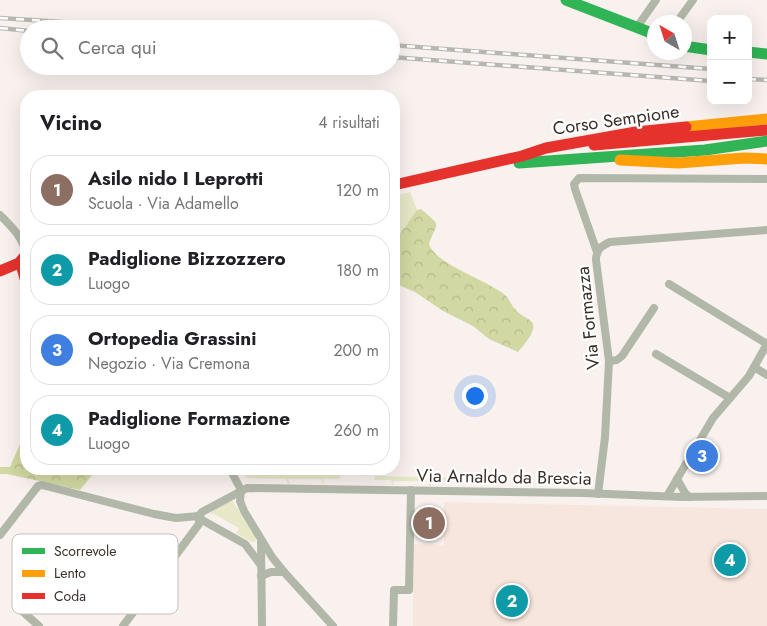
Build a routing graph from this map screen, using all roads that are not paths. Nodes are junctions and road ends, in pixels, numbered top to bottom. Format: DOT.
graph roads {
  1 [pos="566,0"];
  2 [pos="656,0"];
  3 [pos="693,0"];
  4 [pos="682,15"];
  5 [pos="637,28"];
  6 [pos="647,32"];
  7 [pos="692,47"];
  8 [pos="707,50"];
  9 [pos="752,52"];
  10 [pos="767,54"];
  11 [pos="767,119"];
  12 [pos="767,130"];
  13 [pos="767,141"];
  14 [pos="742,146"];
  15 [pos="767,146"];
  16 [pos="522,156"];
  17 [pos="568,158"];
  18 [pos="767,159"];
  19 [pos="472,168"];
  20 [pos="767,179"];
  21 [pos="400,184"];
  22 [pos="0,214"];
  23 [pos="767,230"];
  24 [pos="18,233"];
  25 [pos="20,237"];
  26 [pos="597,252"];
  27 [pos="20,262"];
  28 [pos="0,271"];
  29 [pos="20,277"];
  30 [pos="670,284"];
  31 [pos="654,308"];
  32 [pos="767,344"];
  33 [pos="656,354"];
  34 [pos="609,361"];
  35 [pos="754,367"];
  36 [pos="767,375"];
  37 [pos="730,398"];
  38 [pos="234,475"];
  39 [pos="677,478"];
  40 [pos="241,490"];
  41 [pos="411,490"];
  42 [pos="598,494"];
  43 [pos="667,496"];
  44 [pos="690,496"];
  45 [pos="767,496"];
  46 [pos="199,516"];
  47 [pos="0,535"];
  48 [pos="261,539"];
  49 [pos="242,542"];
  50 [pos="178,552"];
  51 [pos="260,566"];
  52 [pos="284,572"];
  53 [pos="261,576"];
  54 [pos="25,614"];
  55 [pos="132,614"];
  56 [pos="39,626"];
  57 [pos="123,626"];
  58 [pos="262,626"];
  59 [pos="333,626"];
  60 [pos="393,626"];
  1 -- 5 [label="main road"];
  2 -- 5 [label="street"];
  3 -- 4 [label="street"];
  5 -- 6 [label="main road"];
  7 -- 8 [label="main road"];
  9 -- 10 [label="main road"];
  11 -- 16 [label="main road, Corso Sempione"];
  12 -- 16 [label="main road"];
  13 -- 14 [label="main road, Corso Sempione"];
  14 -- 15 [label="main road"];
  14 -- 17 [label="main road, Corso Sempione"];
  16 -- 19 [label="main road, Corso Sempione"];
  17 -- 18 [label="main road"];
  17 -- 19 [label="main road, Corso Sempione"];
  19 -- 21 [label="main road, Corso Sempione"];
  20 -- 26 [label="street"];
  22 -- 24 [label="street"];
  23 -- 26 [label="street, Via Formazza"];
  24 -- 25 [label="street"];
  26 -- 34 [label="street, Via Formazza"];
  27 -- 28 [label="main road"];
  28 -- 29 [label="main road"];
  30 -- 32 [label="street"];
  31 -- 34 [label="street"];
  32 -- 35 [label="street"];
  33 -- 37 [label="street"];
  34 -- 42 [label="street, Via Formazza"];
  35 -- 36 [label="street"];
  35 -- 37 [label="street"];
  37 -- 39 [label="street"];
  38 -- 40 [label="street"];
  39 -- 43 [label="street"];
  39 -- 44 [label="street"];
  40 -- 41 [label="street, Via Arnaldo da Brescia"];
  40 -- 46 [label="street"];
  40 -- 48 [label="street"];
  41 -- 42 [label="street, Via Arnaldo da Brescia"];
  41 -- 60 [label="street"];
  42 -- 43 [label="street, Via Arnaldo da Brescia"];
  43 -- 44 [label="street, Via Arnaldo da Brescia"];
  44 -- 45 [label="street, Via Arnaldo da Brescia"];
  46 -- 47 [label="street"];
  46 -- 49 [label="street"];
  46 -- 50 [label="street"];
  48 -- 49 [label="street"];
  48 -- 51 [label="street"];
  48 -- 52 [label="street"];
  49 -- 51 [label="street"];
  51 -- 53 [label="street"];
  52 -- 53 [label="street"];
  52 -- 59 [label="street"];
  53 -- 58 [label="street"];
  54 -- 56 [label="street"];
  55 -- 57 [label="street"];
}
